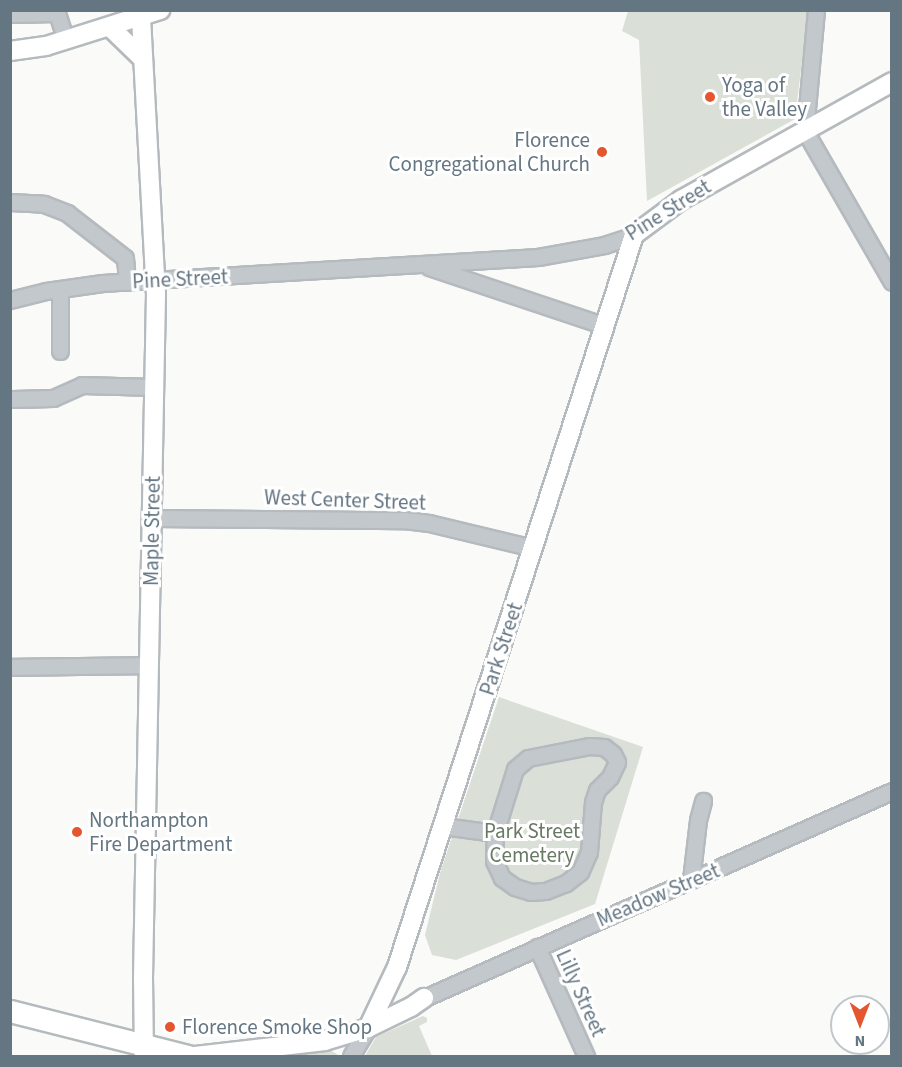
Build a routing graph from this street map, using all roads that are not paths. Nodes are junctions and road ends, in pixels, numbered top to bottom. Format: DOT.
graph roads {
  1 [pos="160,10"];
  2 [pos="816,10"];
  3 [pos="21,12"];
  4 [pos="56,12"];
  5 [pos="141,18"];
  6 [pos="110,27"];
  7 [pos="66,40"];
  8 [pos="10,51"];
  9 [pos="143,59"];
  10 [pos="891,82"];
  11 [pos="805,131"];
  12 [pos="10,202"];
  13 [pos="634,235"];
  14 [pos="422,265"];
  15 [pos="156,280"];
  16 [pos="127,282"];
  17 [pos="891,282"];
  18 [pos="60,288"];
  19 [pos="10,300"];
  20 [pos="605,326"];
  21 [pos="60,351"];
  22 [pos="155,387"];
  23 [pos="13,399"];
  24 [pos="153,518"];
  25 [pos="533,548"];
  26 [pos="149,665"];
  27 [pos="10,667"];
  28 [pos="891,791"];
  29 [pos="703,801"];
  30 [pos="443,826"];
  31 [pos="495,834"];
  32 [pos="691,880"];
  33 [pos="537,947"];
  34 [pos="387,992"];
  35 [pos="424,998"];
  36 [pos="10,1011"];
  37 [pos="368,1028"];
  38 [pos="144,1051"];
  39 [pos="188,1056"];
  40 [pos="195,1056"];
  41 [pos="351,1056"];
  42 [pos="586,1056"];
  1 -- 5 [label="main road"];
  2 -- 11 [label="street"];
  3 -- 4 [label="street"];
  4 -- 7 [label="street"];
  5 -- 6 [label="main road"];
  5 -- 9 [label="main road, Maple Street"];
  6 -- 7 [label="main road"];
  6 -- 9 [label="main road"];
  7 -- 8 [label="main road"];
  9 -- 15 [label="main road, Maple Street"];
  10 -- 11 [label="main road, Pine Street"];
  11 -- 13 [label="main road, Pine Street"];
  11 -- 17 [label="street"];
  12 -- 16 [label="street"];
  13 -- 14 [label="street, Pine Street"];
  13 -- 20 [label="main road, Park Street"];
  14 -- 15 [label="street, Pine Street"];
  14 -- 20 [label="street, Pine Street"];
  15 -- 16 [label="street, Pine Street"];
  15 -- 22 [label="main road, Maple Street"];
  16 -- 18 [label="street, Pine Street"];
  18 -- 19 [label="street, Pine Street"];
  18 -- 21 [label="street"];
  20 -- 25 [label="main road, Park Street"];
  22 -- 23 [label="street"];
  22 -- 24 [label="main road, Maple Street"];
  24 -- 25 [label="street, West Center Street"];
  24 -- 26 [label="main road, Maple Street"];
  25 -- 30 [label="main road, Park Street"];
  26 -- 27 [label="street"];
  26 -- 38 [label="main road, Maple Street"];
  28 -- 32 [label="street, Meadow Street"];
  29 -- 32 [label="street"];
  30 -- 31 [label="street"];
  30 -- 34 [label="main road, Park Street"];
  31 -- 31 [label="street"];
  32 -- 33 [label="street, Meadow Street"];
  33 -- 35 [label="street, Meadow Street"];
  33 -- 42 [label="street, Lilly Street"];
  34 -- 35 [label="main road"];
  34 -- 37 [label="main road, Park Street"];
  35 -- 37 [label="main road"];
  36 -- 38 [label="highway"];
  37 -- 40 [label="main road"];
  37 -- 41 [label="street, Park Street"];
  38 -- 39 [label="highway"];
}
